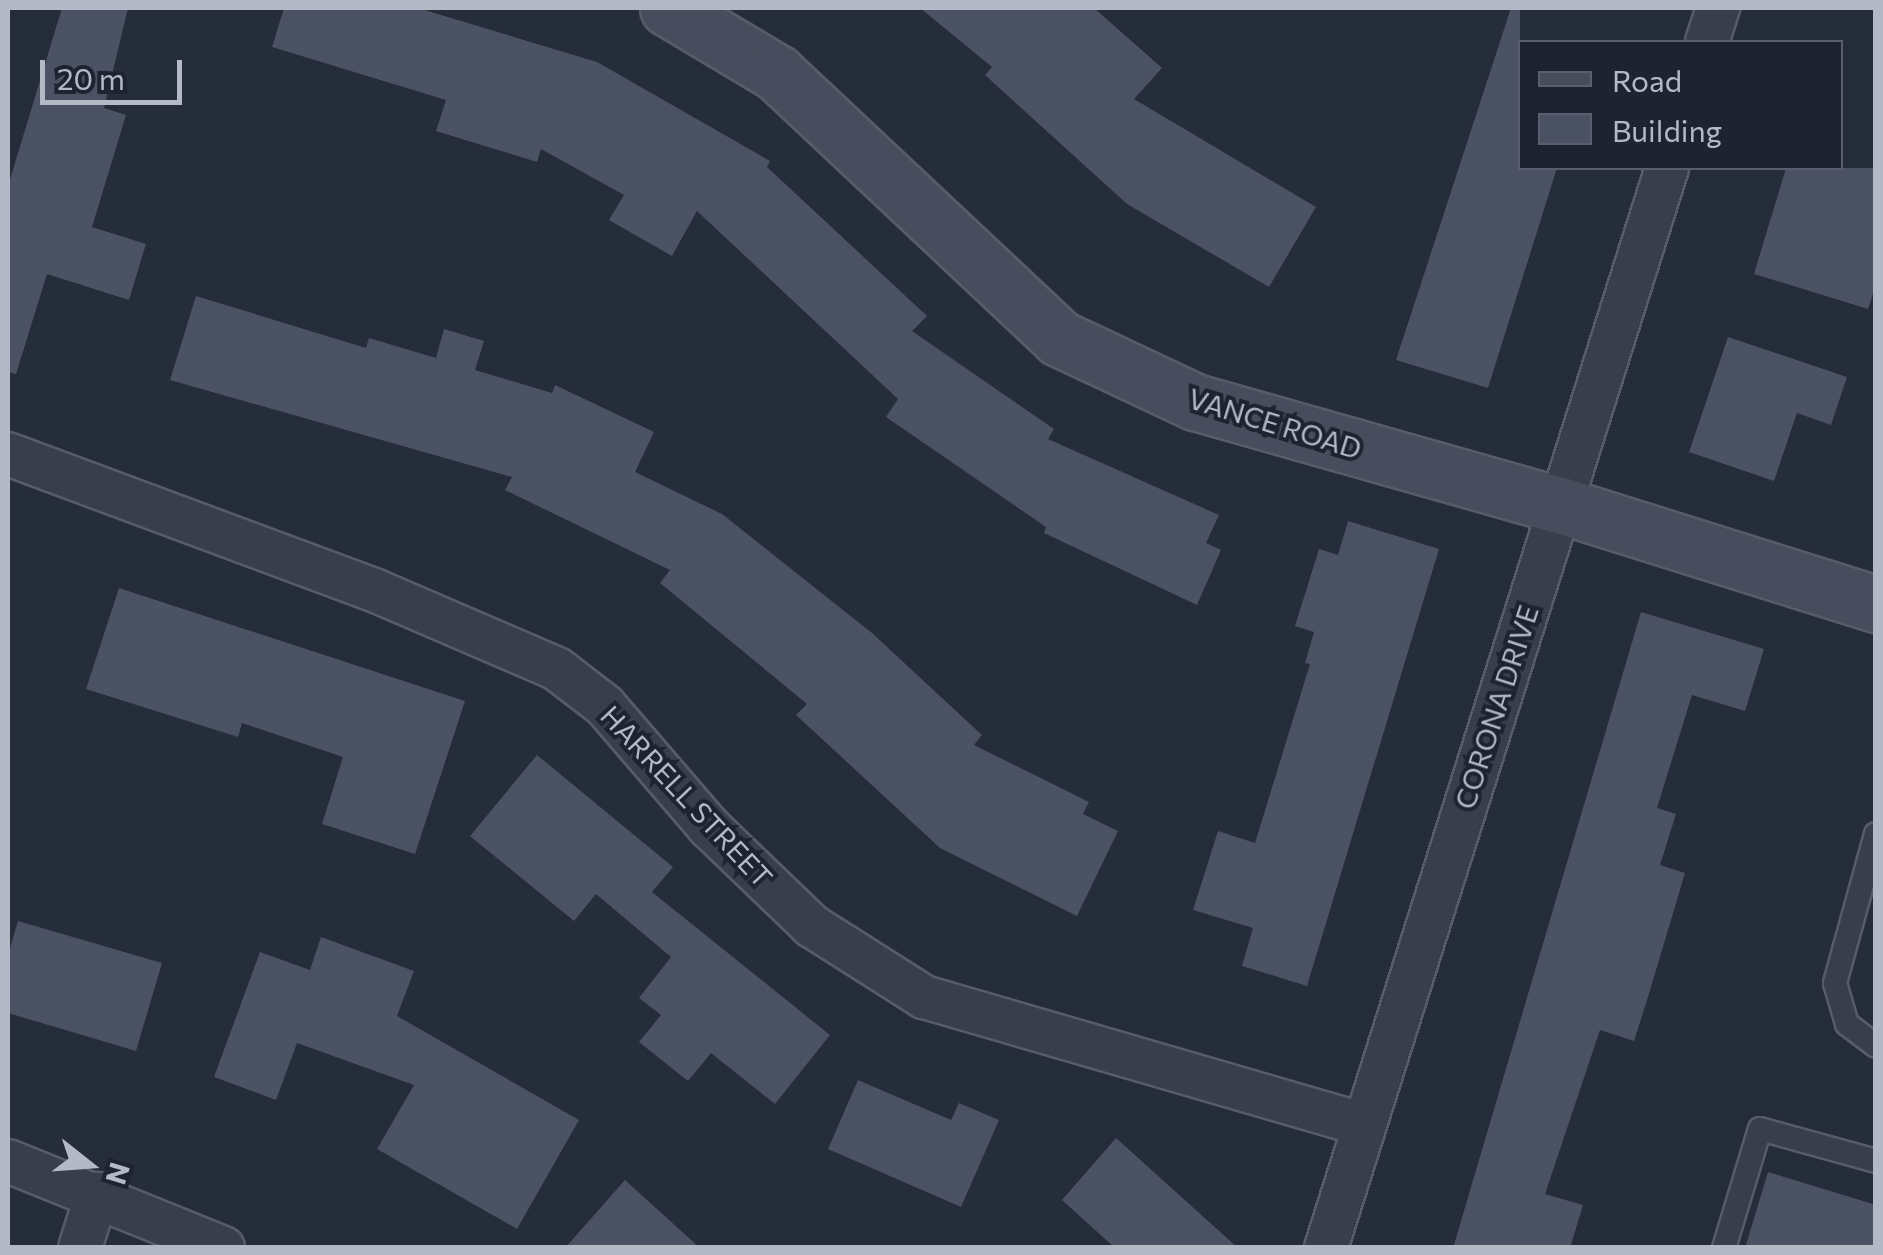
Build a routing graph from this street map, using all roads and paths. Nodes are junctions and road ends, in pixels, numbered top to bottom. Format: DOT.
graph roads {
  1 [pos="668,8"];
  2 [pos="1718,8"];
  3 [pos="1708,40"];
  4 [pos="1666,170"];
  5 [pos="8,454"];
  6 [pos="1560,505"];
  7 [pos="1876,604"];
  8 [pos="1876,834"];
  9 [pos="1876,1046"];
  10 [pos="1364,1124"];
  11 [pos="8,1161"];
  12 [pos="1876,1162"];
  13 [pos="97,1194"];
  14 [pos="80,1248"];
  15 [pos="222,1248"];
  16 [pos="1326,1248"];
  17 [pos="1724,1248"];
  1 -- 6 [label="street, VANCE ROAD"];
  2 -- 3 [label="street"];
  4 -- 6 [label="street, CORONA DRIVE"];
  5 -- 10 [label="street, HARRELL STREET"];
  6 -- 7 [label="street, VANCE ROAD"];
  6 -- 10 [label="street, CORONA DRIVE"];
  8 -- 9 [label="lane"];
  10 -- 16 [label="street, CORONA DRIVE"];
  11 -- 13 [label="street"];
  12 -- 17 [label="lane"];
  13 -- 14 [label="street"];
  13 -- 15 [label="street"];
}
